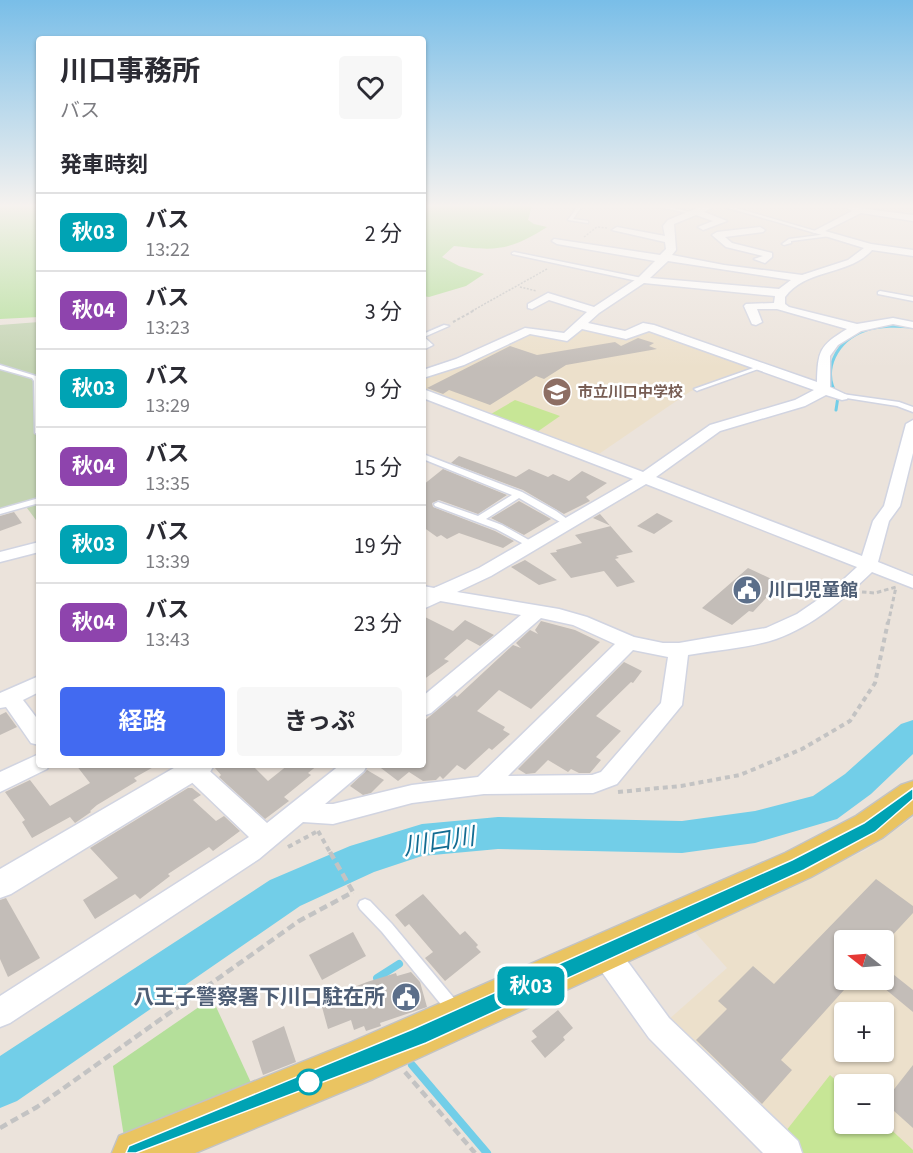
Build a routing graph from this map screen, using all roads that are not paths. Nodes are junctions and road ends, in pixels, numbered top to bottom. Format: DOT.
graph roads {
  1 [pos="548,260"];
  2 [pos="663,260"];
  3 [pos="676,260"];
  4 [pos="762,260"];
  5 [pos="855,260"];
  6 [pos="806,276"];
  7 [pos="642,280"];
  8 [pos="880,293"];
  9 [pos="913,298"];
  10 [pos="780,299"];
  11 [pos="532,306"];
  12 [pos="595,311"];
  13 [pos="756,322"];
  14 [pos="913,324"];
  15 [pos="580,325"];
  16 [pos="446,326"];
  17 [pos="857,328"];
  18 [pos="426,336"];
  19 [pos="0,367"];
  20 [pos="760,367"];
  21 [pos="426,373"];
  22 [pos="36,380"];
  23 [pos="697,389"];
  24 [pos="426,394"];
  25 [pos="832,394"];
  26 [pos="913,410"];
  27 [pos="913,424"];
  28 [pos="426,457"];
  29 [pos="644,479"];
  30 [pos="519,494"];
  31 [pos="36,501"];
  32 [pos="438,504"];
  33 [pos="0,512"];
  34 [pos="480,519"];
  35 [pos="570,524"];
  36 [pos="533,546"];
  37 [pos="36,548"];
  38 [pos="0,557"];
  39 [pos="868,566"];
  40 [pos="913,582"];
  41 [pos="428,596"];
  42 [pos="537,611"];
  43 [pos="629,642"];
  44 [pos="679,650"];
  45 [pos="36,684"];
  46 [pos="5,699"];
  47 [pos="426,705"];
  48 [pos="36,734"];
  49 [pos="36,764"];
  50 [pos="192,768"];
  51 [pos="195,768"];
  52 [pos="354,768"];
  53 [pos="0,783"];
  54 [pos="484,785"];
  55 [pos="913,795"];
  56 [pos="313,826"];
  57 [pos="273,845"];
  58 [pos="0,885"];
  59 [pos="364,905"];
  60 [pos="604,952"];
  61 [pos="0,1013"];
  62 [pos="460,1018"];
  63 [pos="136,1153"];
  64 [pos="786,1153"];
  1 -- 7 [label="lane"];
  2 -- 7 [label="street"];
  3 -- 6 [label="street"];
  4 -- 6 [label="street"];
  5 -- 6 [label="street"];
  6 -- 10 [label="street"];
  7 -- 10 [label="street"];
  7 -- 12 [label="street"];
  8 -- 9 [label="lane"];
  10 -- 13 [label="street"];
  10 -- 17 [label="street"];
  11 -- 12 [label="street"];
  12 -- 15 [label="street"];
  14 -- 17 [label="street"];
  15 -- 20 [label="street"];
  15 -- 21 [label="street"];
  16 -- 18 [label="lane"];
  17 -- 25 [label="street"];
  19 -- 22 [label="lane"];
  20 -- 23 [label="lane"];
  20 -- 25 [label="street"];
  24 -- 29 [label="street"];
  25 -- 26 [label="lane"];
  25 -- 29 [label="street"];
  27 -- 39 [label="street"];
  28 -- 30 [label="lane"];
  29 -- 35 [label="street"];
  29 -- 39 [label="street"];
  30 -- 34 [label="lane"];
  30 -- 35 [label="lane"];
  31 -- 33 [label="lane"];
  32 -- 34 [label="lane"];
  34 -- 36 [label="lane"];
  35 -- 36 [label="street"];
  36 -- 41 [label="street"];
  37 -- 38 [label="street"];
  39 -- 40 [label="street"];
  39 -- 44 [label="street"];
  41 -- 42 [label="street"];
  42 -- 43 [label="street"];
  42 -- 47 [label="street"];
  43 -- 44 [label="street"];
  43 -- 54 [label="street"];
  44 -- 54 [label="street"];
  45 -- 46 [label="street"];
  46 -- 48 [label="street"];
  49 -- 53 [label="street"];
  50 -- 58 [label="street"];
  51 -- 57 [label="street"];
  52 -- 56 [label="street"];
  54 -- 56 [label="street"];
  55 -- 60 [label="main road"];
  56 -- 57 [label="street"];
  57 -- 61 [label="street"];
  59 -- 62 [label="lane"];
  60 -- 62 [label="main road"];
  60 -- 64 [label="street"];
  62 -- 63 [label="main road"];
}
